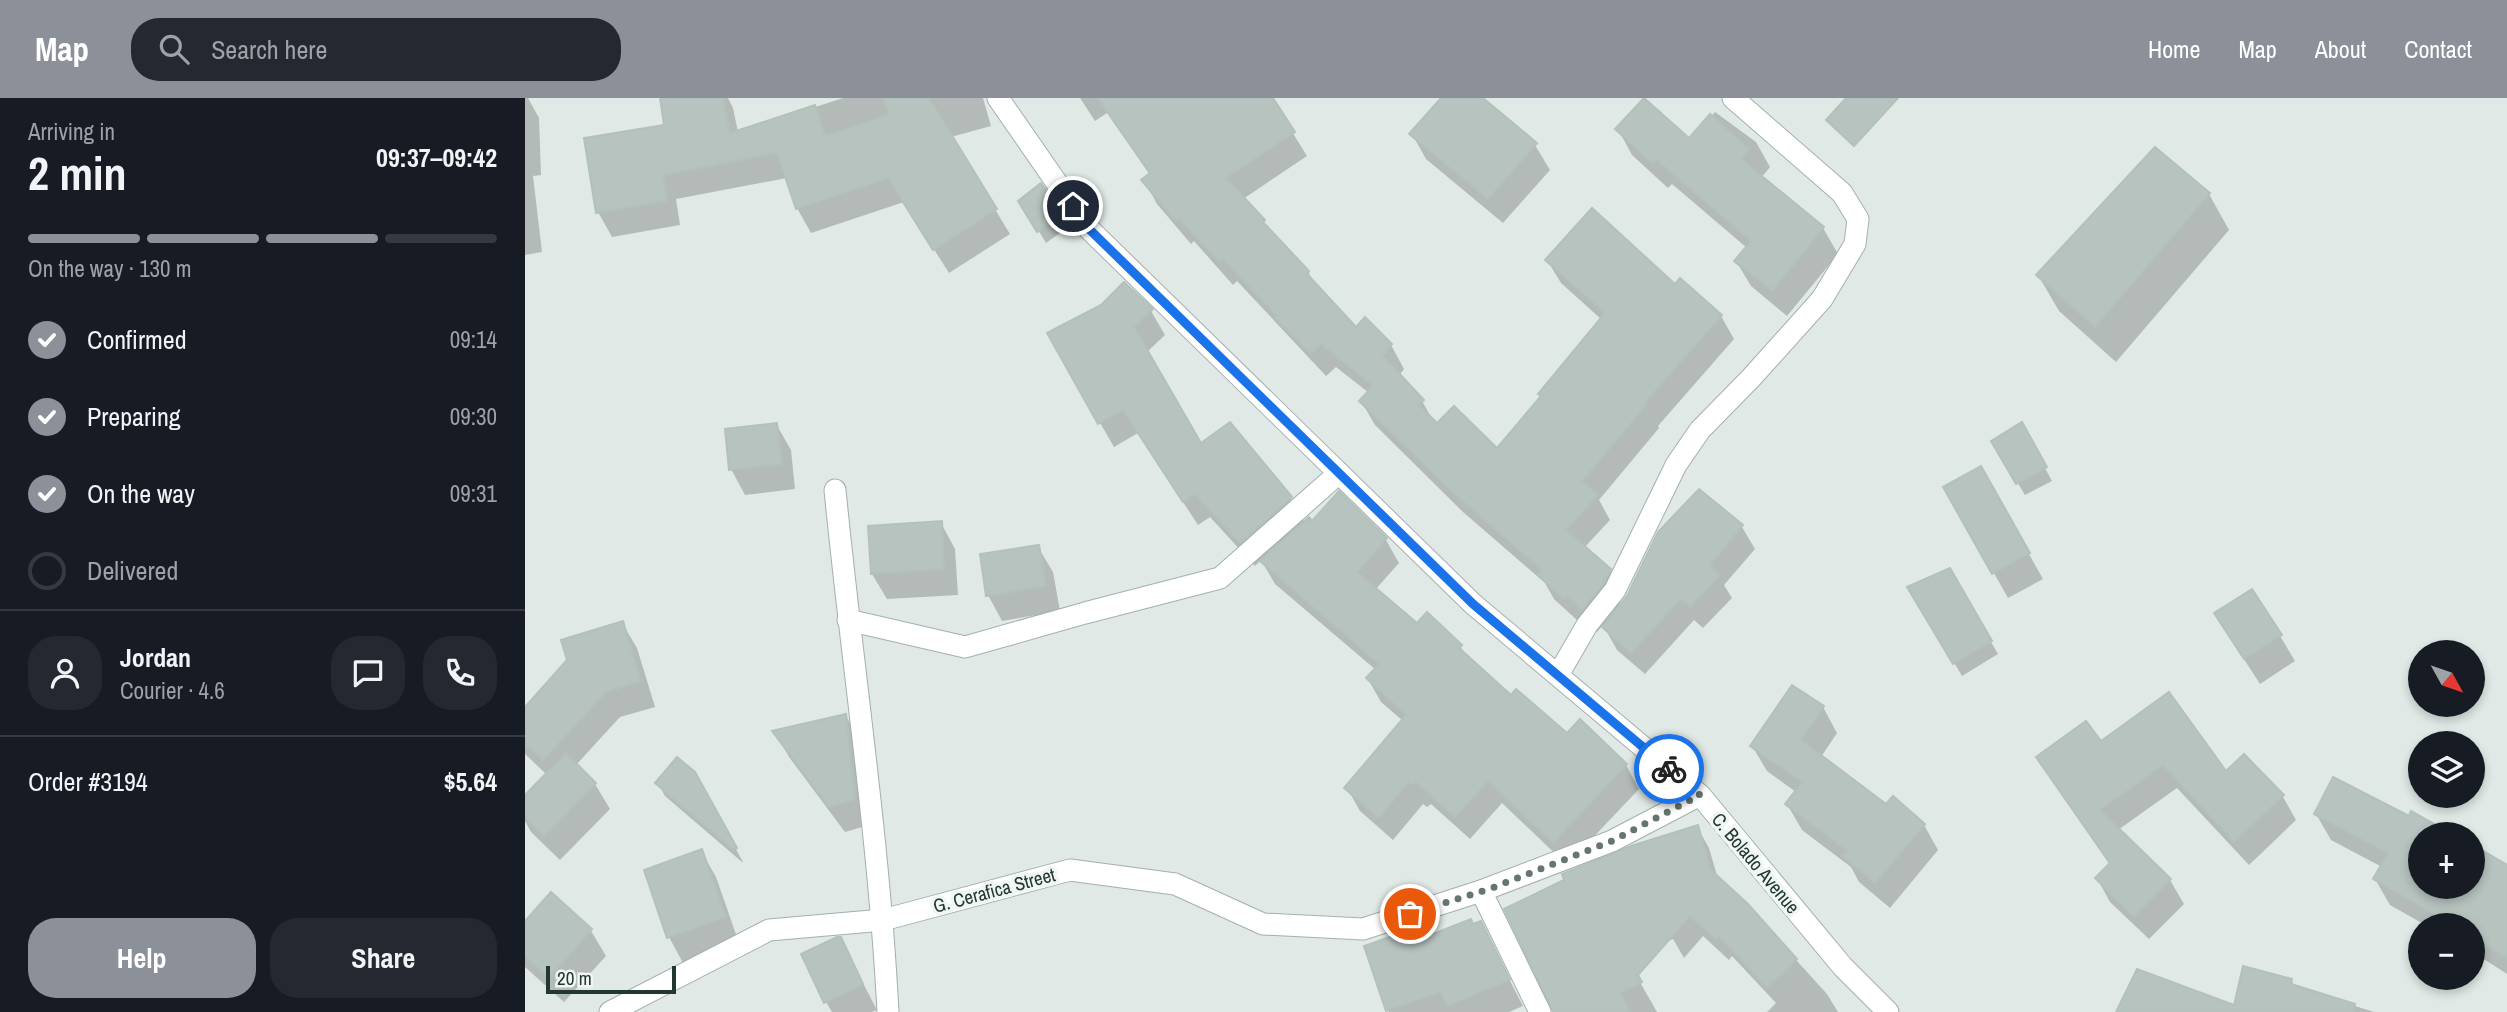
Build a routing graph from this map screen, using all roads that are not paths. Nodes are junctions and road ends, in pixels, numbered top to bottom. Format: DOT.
graph roads {
  1 [pos="998,98"];
  2 [pos="1733,98"];
  3 [pos="1339,473"];
  4 [pos="835,490"];
  5 [pos="848,620"];
  6 [pos="1558,675"];
  7 [pos="1700,795"];
  8 [pos="1481,891"];
  9 [pos="883,920"];
  10 [pos="610,1012"];
  11 [pos="888,1012"];
  12 [pos="1540,1012"];
  13 [pos="1888,1012"];
  1 -- 3 [label="street, C. Bolado Avenue"];
  2 -- 6 [label="street"];
  3 -- 5 [label="street"];
  3 -- 6 [label="street, C. Bolado Avenue"];
  4 -- 5 [label="street"];
  5 -- 9 [label="street"];
  6 -- 7 [label="street, C. Bolado Avenue"];
  7 -- 8 [label="street, G. Cerafica Street"];
  7 -- 13 [label="street, C. Bolado Avenue"];
  8 -- 9 [label="street, G. Cerafica Street"];
  8 -- 12 [label="street"];
  9 -- 10 [label="street, G. Cerafica Street"];
  9 -- 11 [label="street"];
}
